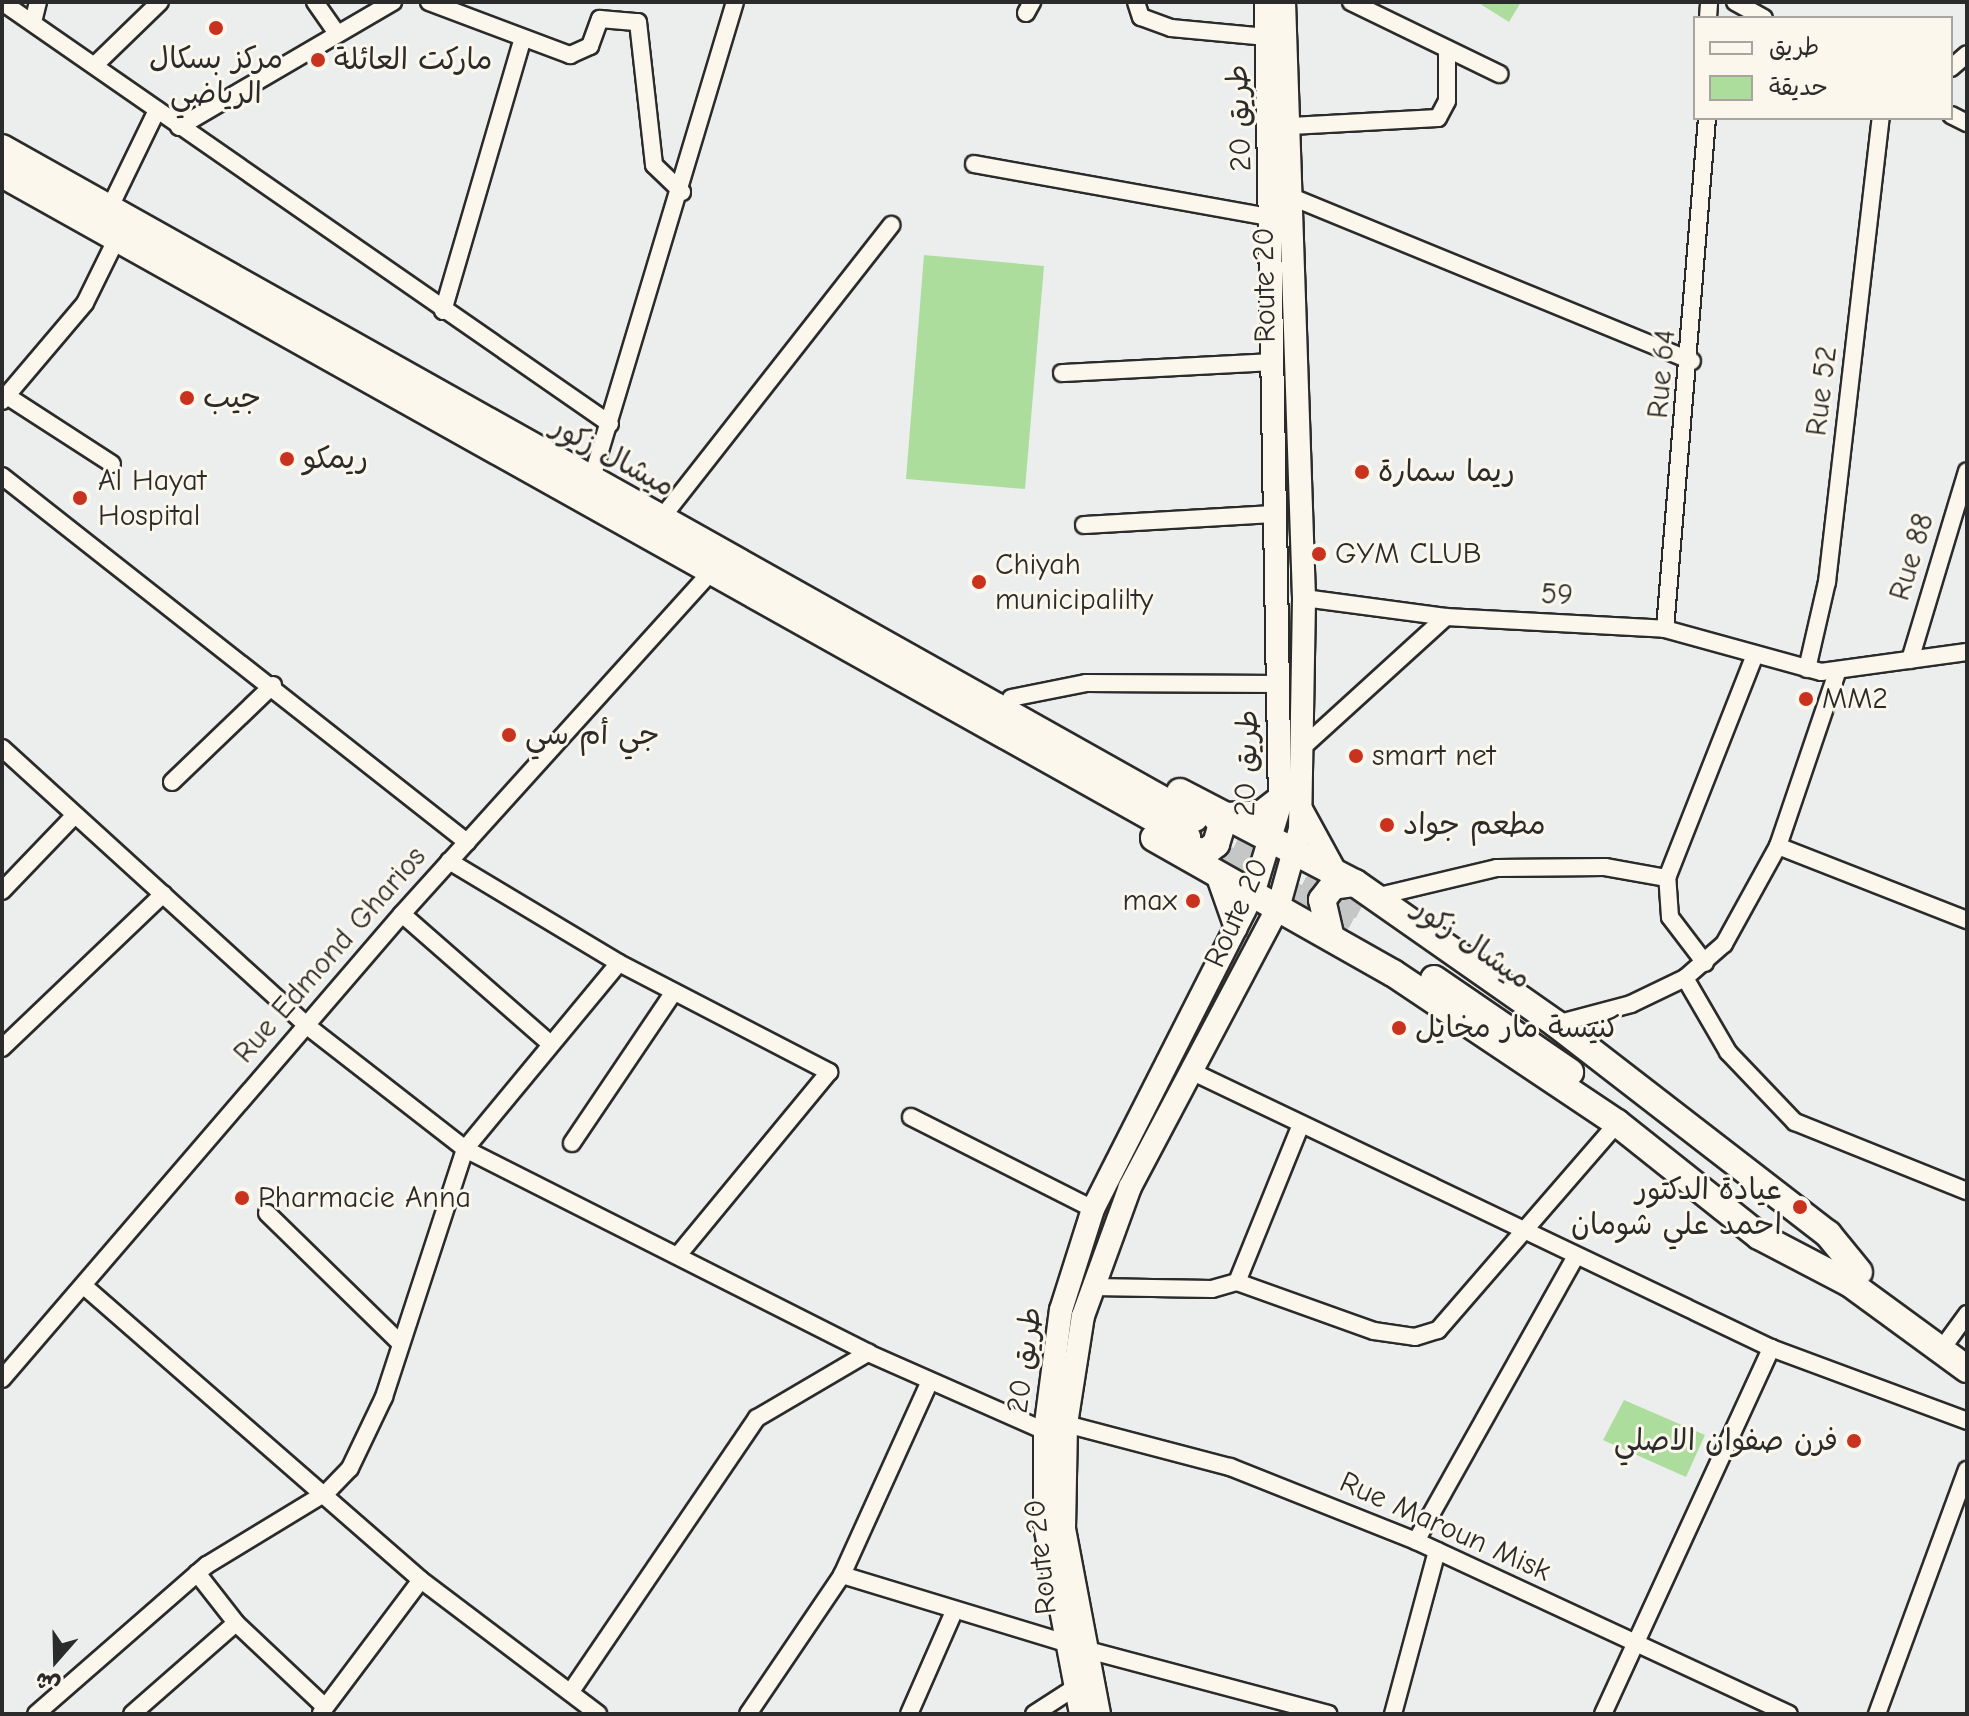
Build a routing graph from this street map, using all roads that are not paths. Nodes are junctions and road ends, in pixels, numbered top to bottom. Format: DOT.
graph roads {
  1 [pos="2,2"];
  2 [pos="38,2"];
  3 [pos="160,2"];
  4 [pos="315,2"];
  5 [pos="393,2"];
  6 [pos="429,2"];
  7 [pos="735,2"];
  8 [pos="1136,2"];
  9 [pos="1266,2"];
  10 [pos="1284,2"];
  11 [pos="1351,2"];
  12 [pos="1735,2"];
  13 [pos="1758,16"];
  14 [pos="33,22"];
  15 [pos="337,33"];
  16 [pos="1267,37"];
  17 [pos="523,38"];
  18 [pos="1447,49"];
  19 [pos="96,64"];
  20 [pos="1499,74"];
  21 [pos="157,110"];
  22 [pos="1708,120"];
  23 [pos="1881,120"];
  24 [pos="1291,126"];
  25 [pos="179,127"];
  26 [pos="2,148"];
  27 [pos="974,164"];
  28 [pos="2,174"];
  29 [pos="682,192"];
  30 [pos="1294,198"];
  31 [pos="110,207"];
  32 [pos="1274,218"];
  33 [pos="891,225"];
  34 [pos="117,238"];
  35 [pos="443,311"];
  36 [pos="1692,361"];
  37 [pos="1275,362"];
  38 [pos="1062,373"];
  39 [pos="4,398"];
  40 [pos="610,424"];
  41 [pos="112,464"];
  42 [pos="1967,471"];
  43 [pos="2,476"];
  44 [pos="591,481"];
  45 [pos="1274,514"];
  46 [pos="660,520"];
  47 [pos="1084,525"];
  48 [pos="711,568"];
  49 [pos="1304,598"];
  50 [pos="1446,617"];
  51 [pos="1665,629"];
  52 [pos="1967,652"];
  53 [pos="1755,655"];
  54 [pos="1910,660"];
  55 [pos="1807,669"];
  56 [pos="1837,673"];
  57 [pos="1280,684"];
  58 [pos="273,685"];
  59 [pos="1011,698"];
  60 [pos="1303,747"];
  61 [pos="2,748"];
  62 [pos="172,782"];
  63 [pos="1280,797"];
  64 [pos="1226,814"];
  65 [pos="75,815"];
  66 [pos="1188,826"];
  67 [pos="1289,830"];
  68 [pos="467,842"];
  69 [pos="1778,846"];
  70 [pos="449,861"];
  71 [pos="1217,874"];
  72 [pos="1667,878"];
  73 [pos="2,891"];
  74 [pos="163,894"];
  75 [pos="1346,906"];
  76 [pos="1245,911"];
  77 [pos="402,914"];
  78 [pos="1967,920"];
  79 [pos="1270,923"];
  80 [pos="619,963"];
  81 [pos="1705,963"];
  82 [pos="1685,978"];
  83 [pos="673,993"];
  84 [pos="1556,1024"];
  85 [pos="306,1025"];
  86 [pos="548,1042"];
  87 [pos="2,1048"];
  88 [pos="1193,1072"];
  89 [pos="911,1117"];
  90 [pos="1617,1123"];
  91 [pos="1301,1124"];
  92 [pos="572,1143"];
  93 [pos="465,1149"];
  94 [pos="1967,1191"];
  95 [pos="1093,1209"];
  96 [pos="267,1213"];
  97 [pos="1525,1235"];
  98 [pos="678,1255"];
  99 [pos="1574,1259"];
  100 [pos="1854,1277"];
  101 [pos="1237,1282"];
  102 [pos="84,1286"];
  103 [pos="1093,1287"];
  104 [pos="1967,1314"];
  105 [pos="400,1343"];
  106 [pos="1958,1346"];
  107 [pos="1771,1348"];
  108 [pos="868,1353"];
  109 [pos="1967,1369"];
  110 [pos="2,1379"];
  111 [pos="929,1383"];
  112 [pos="1967,1421"];
  113 [pos="1055,1428"];
  114 [pos="1967,1470"];
  115 [pos="327,1492"];
  116 [pos="1416,1541"];
  117 [pos="1437,1551"];
  118 [pos="197,1573"];
  119 [pos="842,1575"];
  120 [pos="421,1580"];
  121 [pos="953,1614"];
  122 [pos="236,1623"];
  123 [pos="1637,1643"];
  124 [pos="1074,1646"];
  125 [pos="1074,1688"];
  126 [pos="572,1690"];
  127 [pos="1758,1708"];
  128 [pos="322,1710"];
  129 [pos="36,1714"];
  130 [pos="132,1714"];
  131 [pos="598,1714"];
  132 [pos="748,1714"];
  133 [pos="909,1714"];
  134 [pos="1034,1714"];
  135 [pos="1081,1714"];
  136 [pos="1099,1714"];
  137 [pos="1329,1714"];
  138 [pos="1393,1714"];
  139 [pos="1603,1714"];
  140 [pos="1789,1714"];
  141 [pos="1877,1714"];
  1 -- 14 [label="street"];
  2 -- 14 [label="street"];
  3 -- 19 [label="street"];
  4 -- 15 [label="street"];
  5 -- 15 [label="street"];
  6 -- 17 [label="street"];
  7 -- 29 [label="street"];
  8 -- 16 [label="street"];
  9 -- 16 [label="main road, طريق 20"];
  10 -- 24 [label="main road, Route 20"];
  11 -- 18 [label="street"];
  12 -- 13 [label="street"];
  14 -- 19 [label="street"];
  15 -- 25 [label="street"];
  16 -- 32 [label="main road, طريق 20"];
  17 -- 29 [label="street"];
  17 -- 35 [label="street"];
  18 -- 20 [label="street"];
  18 -- 24 [label="street"];
  19 -- 21 [label="street"];
  21 -- 25 [label="street"];
  21 -- 31 [label="street"];
  22 -- 36 [label="street, Rue 64"];
  23 -- 55 [label="street, Rue 52"];
  24 -- 30 [label="main road, Route 20"];
  25 -- 35 [label="street"];
  26 -- 31 [label="main road, ميشال زكور"];
  27 -- 32 [label="street"];
  28 -- 34 [label="main road, ميشال زكور"];
  29 -- 40 [label="street"];
  30 -- 36 [label="street"];
  30 -- 49 [label="main road, Route 20"];
  31 -- 44 [label="main road, ميشال زكور"];
  32 -- 37 [label="main road, طريق 20"];
  33 -- 46 [label="street"];
  34 -- 39 [label="street"];
  34 -- 48 [label="main road, ميشال زكور"];
  35 -- 40 [label="street"];
  36 -- 51 [label="street, Rue 64"];
  37 -- 38 [label="street"];
  37 -- 45 [label="main road, طريق 20"];
  39 -- 41 [label="street"];
  40 -- 44 [label="street"];
  42 -- 54 [label="street, Rue 88"];
  43 -- 58 [label="street"];
  44 -- 46 [label="main road, ميشال زكور"];
  45 -- 47 [label="street"];
  45 -- 57 [label="main road, طريق 20"];
  46 -- 48 [label="main road, ميشال زكور"];
  48 -- 59 [label="main road"];
  48 -- 66 [label="main road, ميشال زكور"];
  48 -- 68 [label="street, Rue Edmond Gharios"];
  49 -- 50 [label="street, 59"];
  49 -- 60 [label="main road, Route 20"];
  50 -- 51 [label="street, 59"];
  50 -- 60 [label="street"];
  51 -- 53 [label="street, 59"];
  52 -- 54 [label="street, 59"];
  53 -- 55 [label="street, 59"];
  53 -- 72 [label="street"];
  54 -- 56 [label="street, 59"];
  55 -- 56 [label="street, 59"];
  56 -- 69 [label="street"];
  57 -- 59 [label="street"];
  57 -- 63 [label="main road, طريق 20"];
  58 -- 62 [label="street"];
  58 -- 68 [label="street"];
  59 -- 66 [label="main road"];
  60 -- 67 [label="main road, Route 20"];
  61 -- 65 [label="street, Rue Maroun Misk"];
  63 -- 64 [label="main road"];
  63 -- 67 [label="main road, طريق 20"];
  64 -- 66 [label="main road"];
  64 -- 67 [label="main road"];
  65 -- 73 [label="street"];
  65 -- 74 [label="street, Rue Maroun Misk"];
  66 -- 71 [label="main road"];
  67 -- 75 [label="main road"];
  67 -- 75 [label="main road"];
  67 -- 76 [label="main road, طريق 20"];
  67 -- 79 [label="main road, Route 20"];
  68 -- 70 [label="street, Rue Edmond Gharios"];
  69 -- 78 [label="street"];
  69 -- 81 [label="street"];
  70 -- 77 [label="street, Rue Edmond Gharios"];
  70 -- 80 [label="street"];
  71 -- 76 [label="main road"];
  71 -- 76 [label="main road"];
  72 -- 75 [label="street"];
  72 -- 81 [label="street"];
  74 -- 85 [label="street, Rue Maroun Misk"];
  74 -- 87 [label="street"];
  75 -- 79 [label="main road"];
  75 -- 79 [label="main road"];
  75 -- 84 [label="main road"];
  75 -- 90 [label="main road"];
  75 -- 100 [label="main road, ميشال زكور"];
  76 -- 79 [label="main road"];
  76 -- 95 [label="main road, طريق 20"];
  77 -- 85 [label="street, Rue Edmond Gharios"];
  77 -- 86 [label="street"];
  79 -- 88 [label="main road, Route 20"];
  80 -- 83 [label="street"];
  80 -- 86 [label="street"];
  81 -- 82 [label="street"];
  82 -- 84 [label="street"];
  82 -- 94 [label="street"];
  83 -- 92 [label="street"];
  83 -- 98 [label="street"];
  84 -- 100 [label="main road"];
  85 -- 93 [label="street, Rue Maroun Misk"];
  85 -- 102 [label="street, Rue Edmond Gharios"];
  86 -- 93 [label="street"];
  88 -- 91 [label="street"];
  88 -- 103 [label="main road, Route 20"];
  89 -- 95 [label="street"];
  90 -- 97 [label="street"];
  90 -- 100 [label="main road"];
  91 -- 97 [label="street"];
  91 -- 101 [label="street"];
  93 -- 98 [label="street, Rue Maroun Misk"];
  93 -- 105 [label="street"];
  95 -- 113 [label="main road, طريق 20"];
  96 -- 105 [label="street"];
  97 -- 99 [label="street"];
  97 -- 101 [label="street"];
  98 -- 108 [label="street, Rue Maroun Misk"];
  99 -- 107 [label="street"];
  99 -- 116 [label="street"];
  100 -- 106 [label="main road, ميشال زكور"];
  100 -- 109 [label="main road, ميشال زكور"];
  101 -- 103 [label="street"];
  102 -- 110 [label="street, Rue Edmond Gharios"];
  102 -- 115 [label="street"];
  103 -- 113 [label="main road, Route 20"];
  104 -- 106 [label="street"];
  105 -- 115 [label="street"];
  107 -- 112 [label="street"];
  107 -- 123 [label="street"];
  108 -- 111 [label="street, Rue Maroun Misk"];
  108 -- 126 [label="street"];
  111 -- 113 [label="street, Rue Maroun Misk"];
  111 -- 119 [label="street"];
  113 -- 116 [label="street, Rue Maroun Misk"];
  113 -- 124 [label="main road, طريق 20"];
  114 -- 141 [label="street"];
  115 -- 118 [label="street"];
  115 -- 120 [label="street"];
  116 -- 117 [label="street, Rue Maroun Misk"];
  117 -- 123 [label="street, Rue Maroun Misk"];
  117 -- 138 [label="street"];
  118 -- 122 [label="street"];
  118 -- 129 [label="street"];
  119 -- 121 [label="street"];
  119 -- 132 [label="street"];
  120 -- 126 [label="street"];
  120 -- 128 [label="street"];
  121 -- 124 [label="street"];
  121 -- 133 [label="street"];
  122 -- 128 [label="street"];
  122 -- 130 [label="street"];
  123 -- 127 [label="street, Rue Maroun Misk"];
  123 -- 139 [label="street"];
  124 -- 125 [label="main road, طريق 20"];
  124 -- 136 [label="main road, Route 20"];
  124 -- 137 [label="street"];
  125 -- 134 [label="street"];
  125 -- 135 [label="main road, طريق 20"];
  126 -- 131 [label="street"];
  127 -- 140 [label="street, Rue Maroun Misk"];
}
